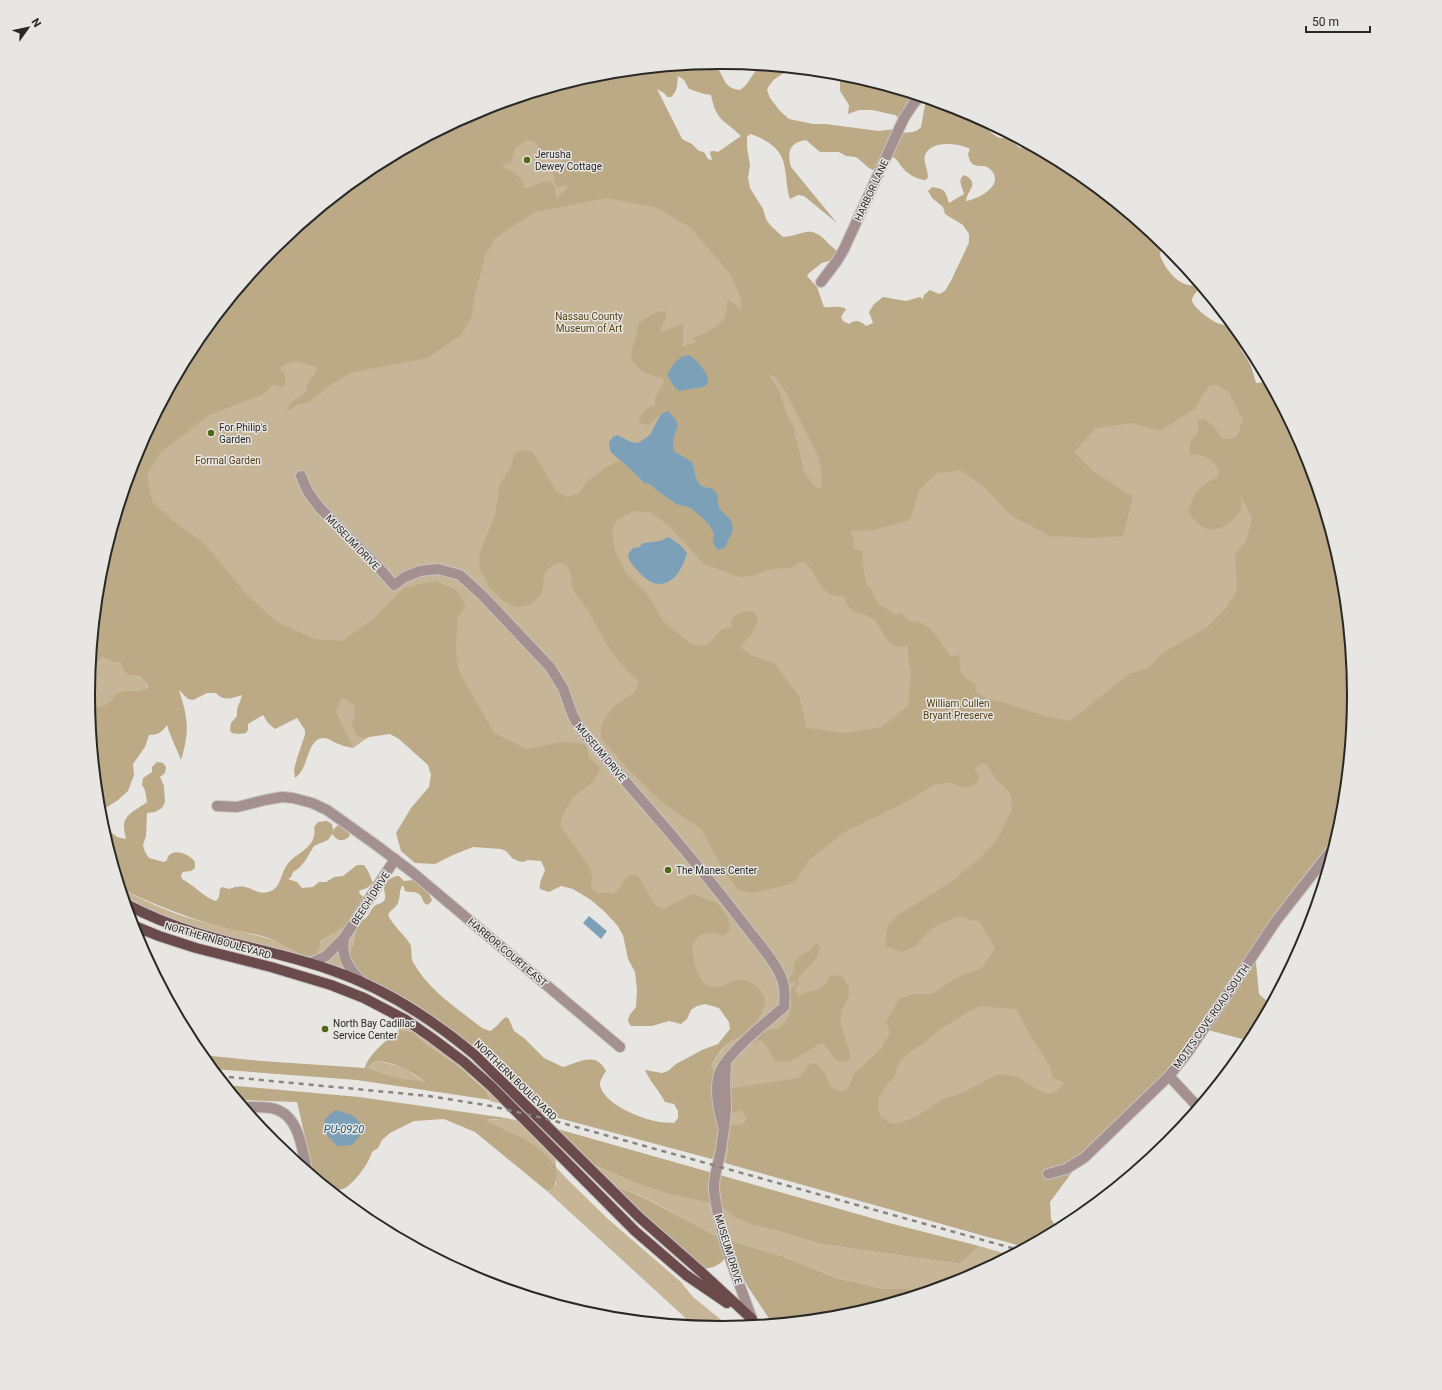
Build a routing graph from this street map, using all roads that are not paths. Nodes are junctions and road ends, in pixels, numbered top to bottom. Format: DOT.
graph roads {
  1 [pos="917,100"];
  2 [pos="821,282"];
  3 [pos="301,476"];
  4 [pos="217,806"];
  5 [pos="1326,857"];
  6 [pos="395,859"];
  7 [pos="132,907"];
  8 [pos="140,928"];
  9 [pos="344,938"];
  10 [pos="311,963"];
  11 [pos="361,981"];
  12 [pos="620,1047"];
  13 [pos="1169,1076"];
  14 [pos="1195,1104"];
  15 [pos="249,1107"];
  16 [pos="305,1163"];
  17 [pos="1048,1174"];
  18 [pos="748,1320"];
  19 [pos="749,1320"];
  20 [pos="751,1320"];
  1 -- 2 [label="street, HARBOR LANE"];
  3 -- 20 [label="street, MUSEUM DRIVE"];
  4 -- 6 [label="street, HARBOR COURT EAST"];
  5 -- 13 [label="street, MOTTS COVE ROAD SOUTH"];
  6 -- 9 [label="street, BEECH DRIVE"];
  6 -- 12 [label="street, HARBOR COURT EAST"];
  7 -- 10 [label="main road, NORTHERN BOULEVARD"];
  8 -- 18 [label="main road, NORTHERN BOULEVARD"];
  9 -- 10 [label="street, BEECH DRIVE"];
  9 -- 11 [label="street"];
  10 -- 11 [label="main road, NORTHERN BOULEVARD"];
  11 -- 19 [label="main road, NORTHERN BOULEVARD"];
  13 -- 14 [label="street"];
  13 -- 17 [label="street, MOTTS COVE ROAD SOUTH"];
  15 -- 16 [label="street"];
}
